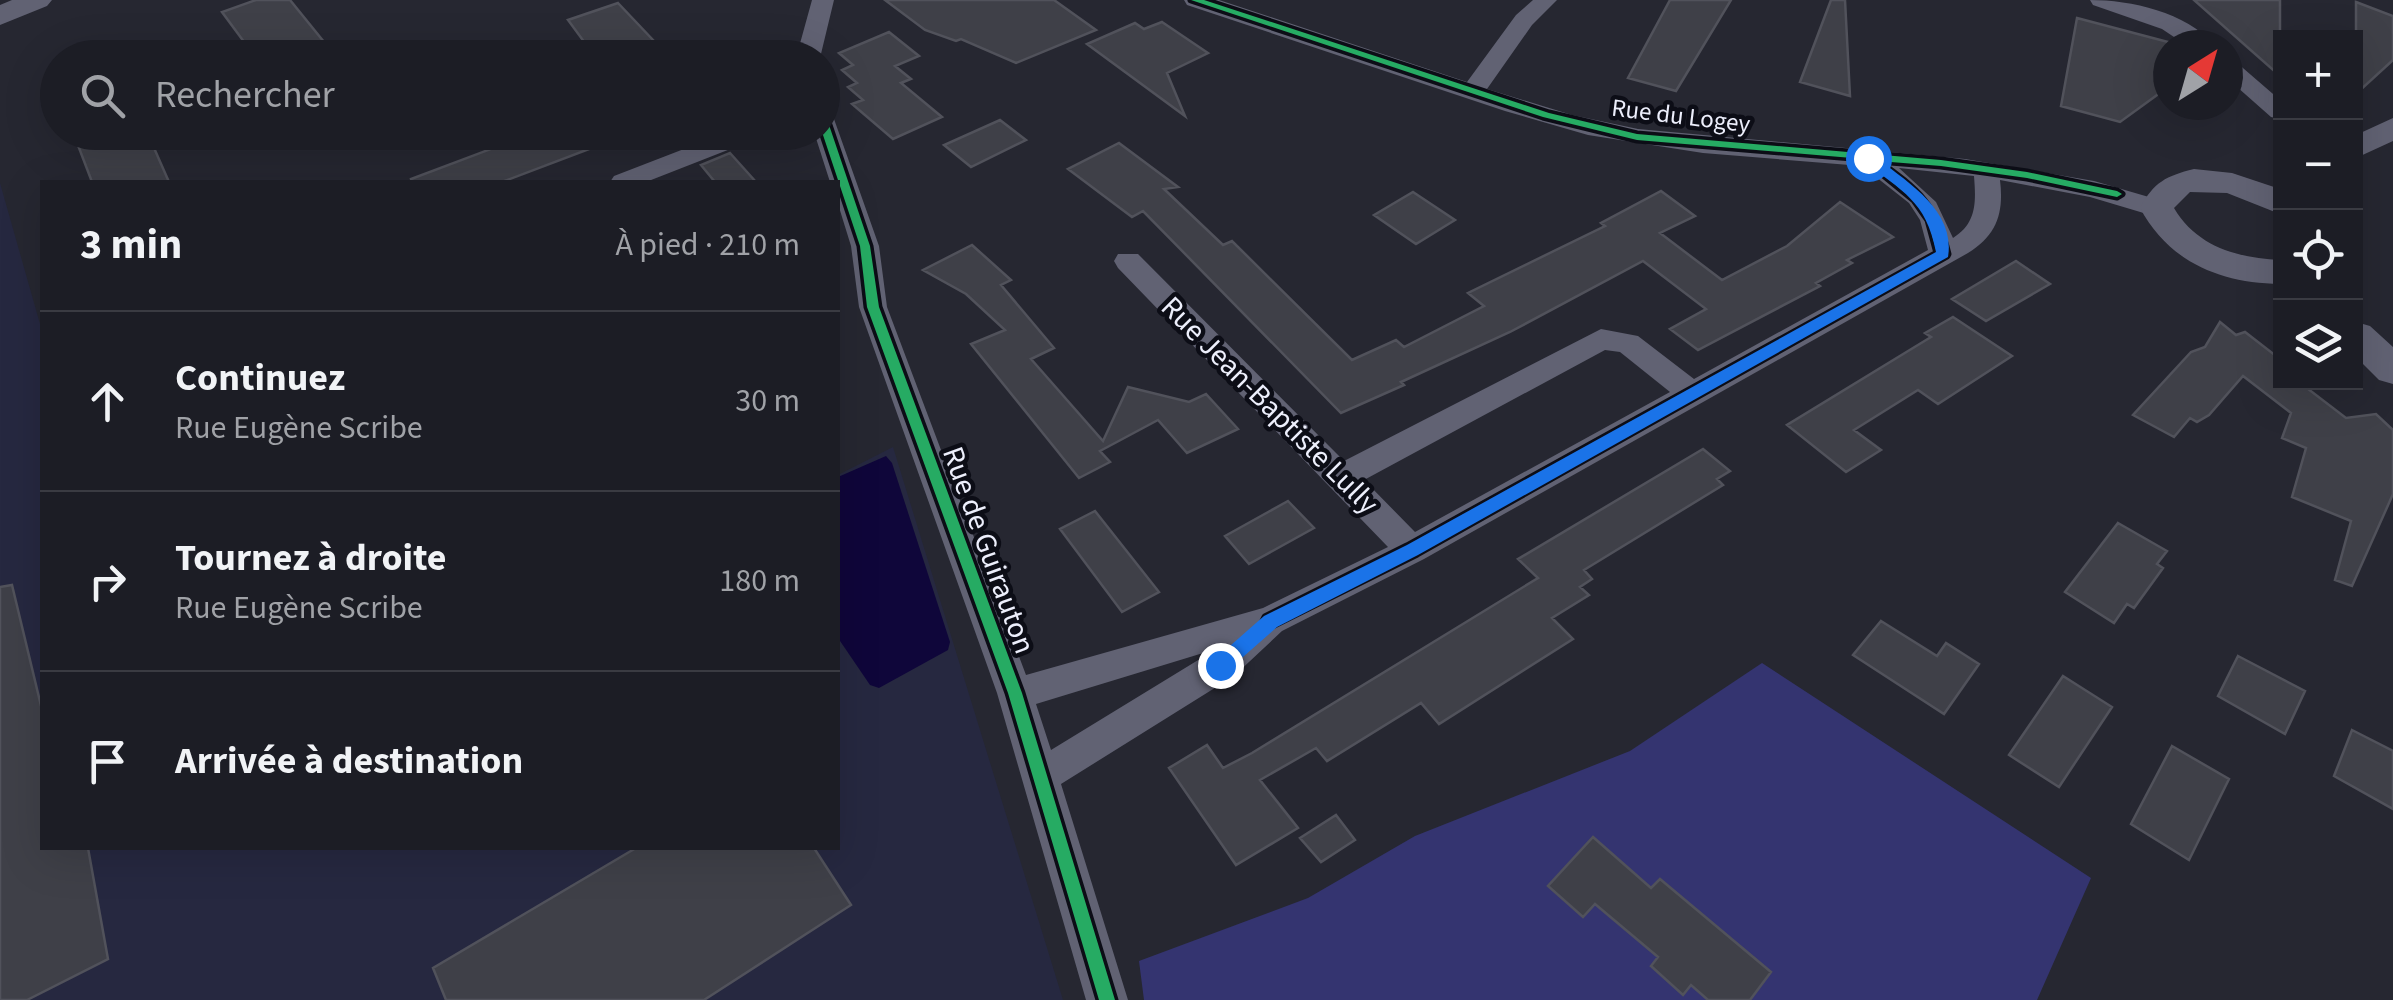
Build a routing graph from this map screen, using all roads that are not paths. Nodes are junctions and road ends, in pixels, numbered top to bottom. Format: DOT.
graph roads {
  1 [pos="37,0"];
  2 [pos="823,0"];
  3 [pos="1195,0"];
  4 [pos="1285,0"];
  5 [pos="1546,0"];
  6 [pos="2101,0"];
  7 [pos="0,16"];
  8 [pos="1263,20"];
  9 [pos="2179,30"];
  10 [pos="813,40"];
  11 [pos="2243,80"];
  12 [pos="1472,92"];
  13 [pos="2273,106"];
  14 [pos="2393,128"];
  15 [pos="2363,144"];
  16 [pos="706,150"];
  17 [pos="832,150"];
  18 [pos="1868,158"];
  19 [pos="1986,170"];
  20 [pos="628,180"];
  21 [pos="2273,197"];
  22 [pos="2157,208"];
  23 [pos="1943,254"];
  24 [pos="1128,261"];
  25 [pos="2273,271"];
  26 [pos="2363,342"];
  27 [pos="2393,370"];
  28 [pos="1692,393"];
  29 [pos="1342,477"];
  30 [pos="1412,550"];
  31 [pos="1270,622"];
  32 [pos="1016,693"];
  33 [pos="1038,776"];
  34 [pos="1107,1000"];
  1 -- 7 [label="street"];
  2 -- 10 [label="street"];
  3 -- 8 [label="street, Rue du Logey"];
  4 -- 8 [label="street"];
  5 -- 12 [label="street"];
  6 -- 9 [label="street"];
  8 -- 12 [label="street, Rue du Logey"];
  11 -- 13 [label="street"];
  12 -- 18 [label="street, Rue du Logey"];
  14 -- 15 [label="street"];
  16 -- 20 [label="street"];
  17 -- 32 [label="street, Rue de Guirauton"];
  18 -- 19 [label="street, Rue du Logey"];
  18 -- 23 [label="street"];
  19 -- 22 [label="street, Rue du Logey"];
  19 -- 23 [label="street"];
  21 -- 22 [label="street"];
  22 -- 25 [label="street"];
  23 -- 28 [label="street"];
  24 -- 29 [label="street, Rue Jean-Baptiste Lully"];
  26 -- 27 [label="street"];
  28 -- 29 [label="street"];
  28 -- 30 [label="street"];
  29 -- 30 [label="street, Rue Jean-Baptiste Lully"];
  30 -- 31 [label="street"];
  31 -- 32 [label="street"];
  31 -- 33 [label="street"];
  32 -- 33 [label="street, Rue de Guirauton"];
  33 -- 34 [label="street, Rue de Guirauton"];
}
